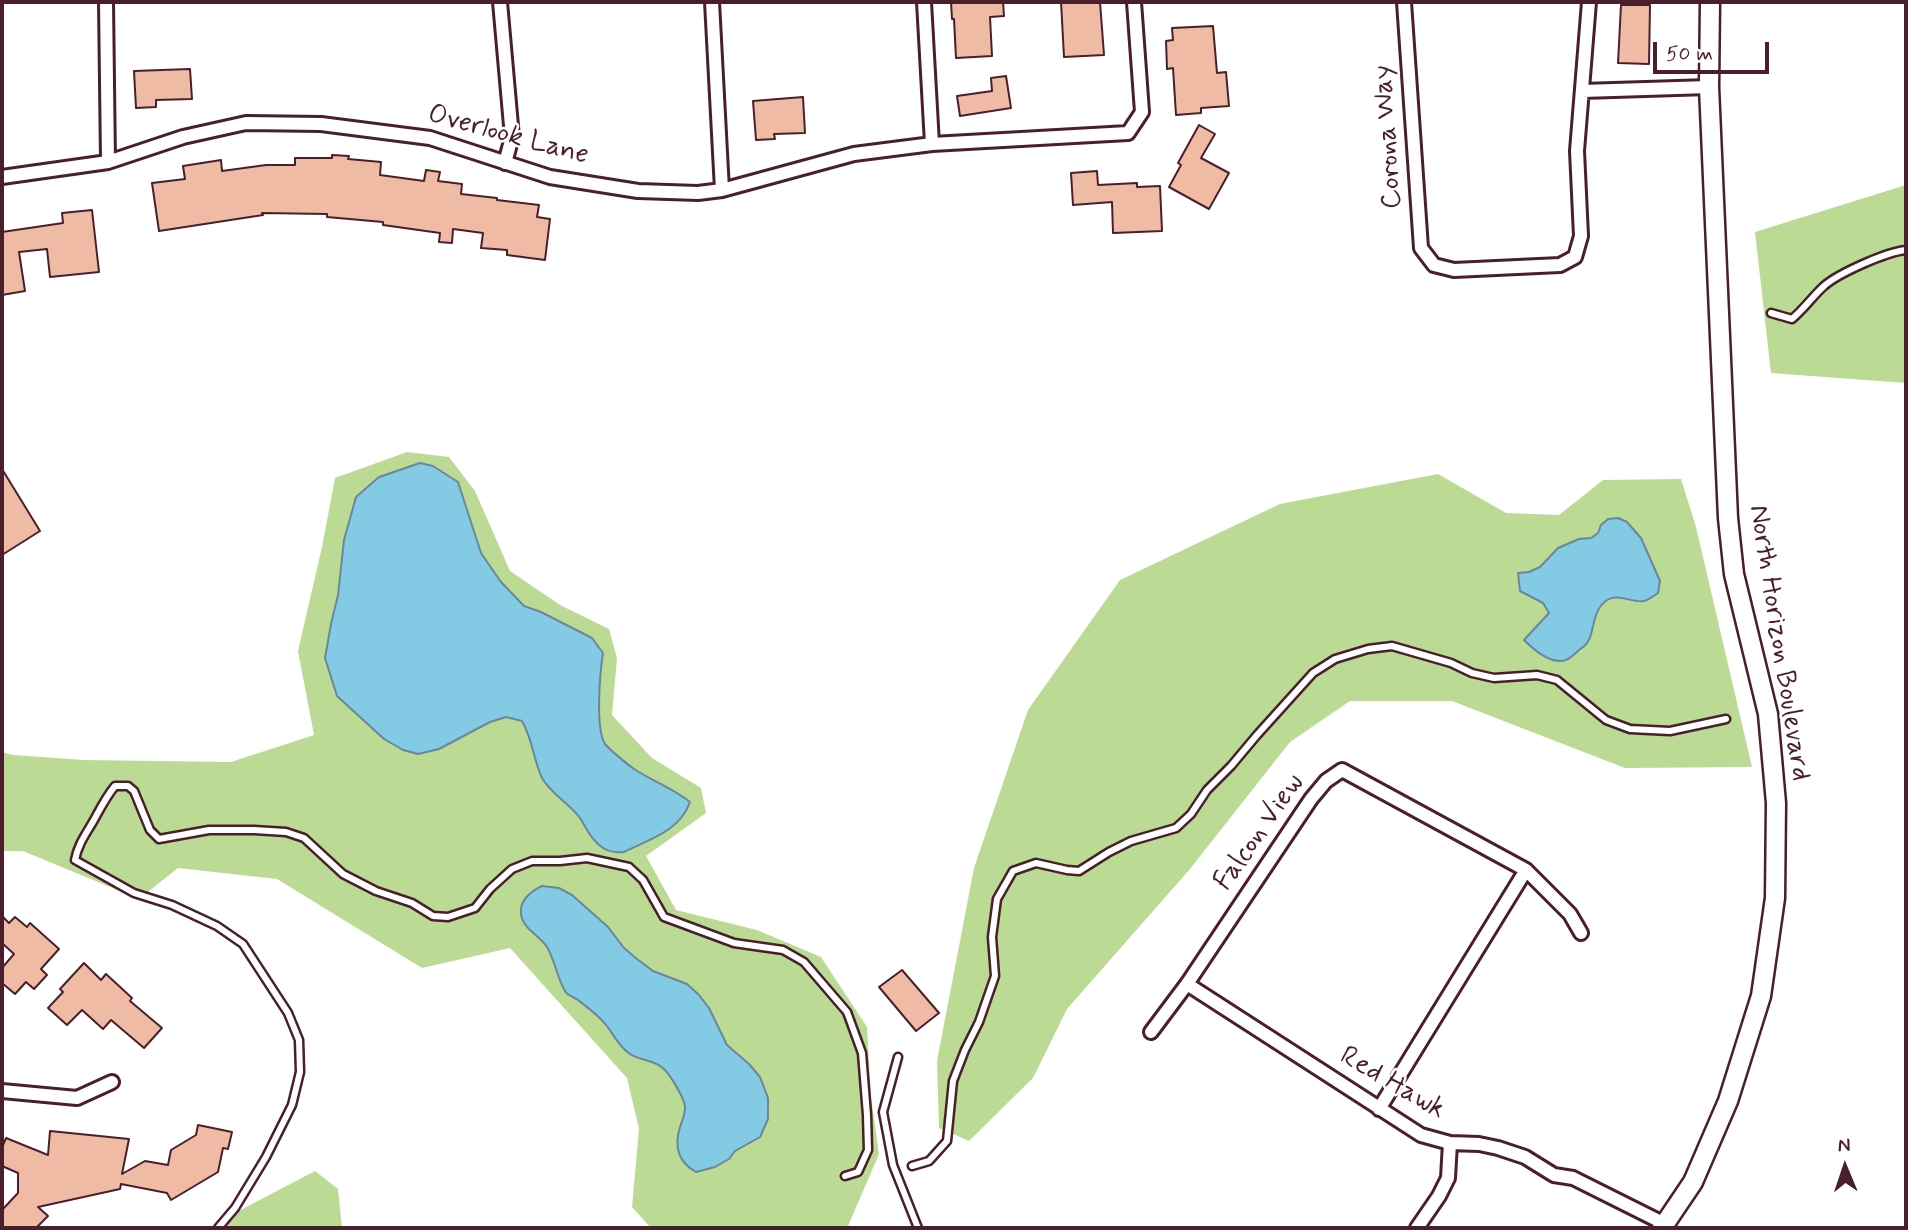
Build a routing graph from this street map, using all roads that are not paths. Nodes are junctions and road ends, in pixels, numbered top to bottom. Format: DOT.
graph roads {
  1 [pos="106,2"];
  2 [pos="500,2"];
  3 [pos="712,2"];
  4 [pos="924,2"];
  5 [pos="1134,2"];
  6 [pos="1404,2"];
  7 [pos="1589,2"];
  8 [pos="1710,2"];
  9 [pos="1709,87"];
  10 [pos="1582,91"];
  11 [pos="932,144"];
  12 [pos="108,162"];
  13 [pos="505,163"];
  14 [pos="2,177"];
  15 [pos="722,190"];
  16 [pos="1906,250"];
  17 [pos="1771,313"];
  18 [pos="1726,719"];
  19 [pos="1526,870"];
  20 [pos="1581,933"];
  21 [pos="1187,984"];
  22 [pos="1151,1032"];
  23 [pos="898,1057"];
  24 [pos="112,1082"];
  25 [pos="2,1091"];
  26 [pos="1378,1109"];
  27 [pos="1450,1143"];
  28 [pos="912,1166"];
  29 [pos="845,1176"];
  30 [pos="1663,1226"];
  31 [pos="218,1228"];
  32 [pos="919,1228"];
  33 [pos="1417,1228"];
  1 -- 12 [label="street"];
  2 -- 13 [label="street"];
  3 -- 15 [label="street"];
  4 -- 11 [label="street"];
  5 -- 11 [label="street, Overlook Lane"];
  6 -- 10 [label="street, Corona Way"];
  7 -- 10 [label="street"];
  8 -- 9 [label="street, North Horizon Boulevard"];
  9 -- 10 [label="street"];
  9 -- 30 [label="street, North Horizon Boulevard"];
  11 -- 15 [label="street, Overlook Lane"];
  12 -- 13 [label="street, Overlook Lane"];
  12 -- 14 [label="street, Overlook Lane"];
  13 -- 15 [label="street, Overlook Lane"];
  16 -- 17 [label="lane"];
  18 -- 28 [label="lane"];
  19 -- 20 [label="street, Falcon View"];
  19 -- 21 [label="street, Falcon View"];
  19 -- 26 [label="street"];
  21 -- 22 [label="street, Falcon View"];
  21 -- 26 [label="street, Red Hawk"];
  23 -- 32 [label="lane"];
  24 -- 25 [label="street"];
  26 -- 27 [label="street, Red Hawk"];
  27 -- 30 [label="street, Red Hawk"];
  27 -- 33 [label="street"];
  29 -- 31 [label="lane"];
}
